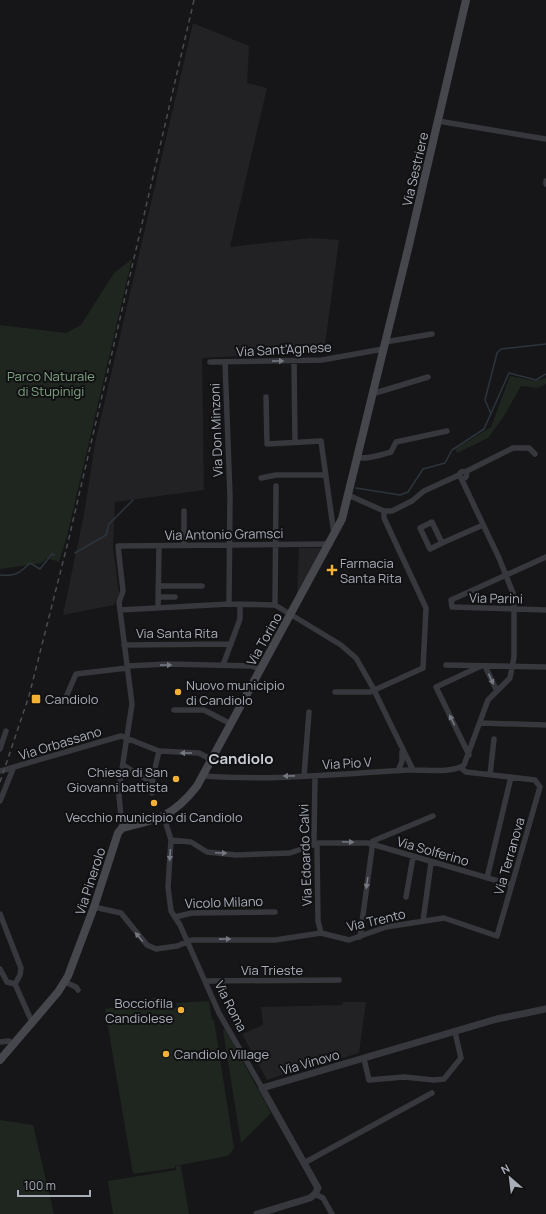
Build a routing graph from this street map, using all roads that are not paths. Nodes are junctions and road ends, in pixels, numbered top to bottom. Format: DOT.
graph roads {
  1 [pos="466,0"];
  2 [pos="438,121"];
  3 [pos="546,140"];
  4 [pos="432,334"];
  5 [pos="384,345"];
  6 [pos="294,361"];
  7 [pos="210,362"];
  8 [pos="225,362"];
  9 [pos="428,377"];
  10 [pos="372,394"];
  11 [pos="266,397"];
  12 [pos="447,431"];
  13 [pos="296,442"];
  14 [pos="535,454"];
  15 [pos="357,457"];
  16 [pos="326,475"];
  17 [pos="462,476"];
  18 [pos="261,478"];
  19 [pos="276,486"];
  20 [pos="348,495"];
  21 [pos="184,511"];
  22 [pos="384,511"];
  23 [pos="483,525"];
  24 [pos="334,535"];
  25 [pos="442,543"];
  26 [pos="276,544"];
  27 [pos="330,544"];
  28 [pos="230,545"];
  29 [pos="159,546"];
  30 [pos="184,546"];
  31 [pos="546,557"];
  32 [pos="506,575"];
  33 [pos="158,586"];
  34 [pos="202,586"];
  35 [pos="158,597"];
  36 [pos="175,597"];
  37 [pos="229,604"];
  38 [pos="240,604"];
  39 [pos="275,605"];
  40 [pos="158,608"];
  41 [pos="514,609"];
  42 [pos="120,610"];
  43 [pos="546,610"];
  44 [pos="291,615"];
  45 [pos="231,644"];
  46 [pos="124,645"];
  47 [pos="222,665"];
  48 [pos="446,665"];
  49 [pos="483,666"];
  50 [pos="513,666"];
  51 [pos="127,667"];
  52 [pos="546,667"];
  53 [pos="261,670"];
  54 [pos="374,691"];
  55 [pos="497,691"];
  56 [pos="335,692"];
  57 [pos="66,697"];
  58 [pos="174,710"];
  59 [pos="309,712"];
  60 [pos="481,723"];
  61 [pos="231,724"];
  62 [pos="546,725"];
  63 [pos="6,731"];
  64 [pos="127,738"];
  65 [pos="494,739"];
  66 [pos="0,749"];
  67 [pos="402,749"];
  68 [pos="159,752"];
  69 [pos="469,755"];
  70 [pos="212,760"];
  71 [pos="123,765"];
  72 [pos="460,768"];
  73 [pos="13,769"];
  74 [pos="413,770"];
  75 [pos="0,771"];
  76 [pos="398,771"];
  77 [pos="490,775"];
  78 [pos="204,776"];
  79 [pos="304,776"];
  80 [pos="315,776"];
  81 [pos="511,777"];
  82 [pos="151,782"];
  83 [pos="538,782"];
  84 [pos="152,793"];
  85 [pos="0,801"];
  86 [pos="433,816"];
  87 [pos="164,817"];
  88 [pos="122,828"];
  89 [pos="171,840"];
  90 [pos="316,844"];
  91 [pos="373,844"];
  92 [pos="413,857"];
  93 [pos="431,862"];
  94 [pos="487,878"];
  95 [pos="512,885"];
  96 [pos="406,897"];
  97 [pos="94,908"];
  98 [pos="275,912"];
  99 [pos="0,914"];
  100 [pos="175,917"];
  101 [pos="423,921"];
  102 [pos="321,933"];
  103 [pos="497,936"];
  104 [pos="360,937"];
  105 [pos="186,942"];
  106 [pos="0,969"];
  107 [pos="339,980"];
  108 [pos="204,981"];
  109 [pos="65,982"];
  110 [pos="15,984"];
  111 [pos="78,990"];
  112 [pos="546,1009"];
  113 [pos="32,1022"];
  114 [pos="455,1032"];
  115 [pos="0,1042"];
  116 [pos="14,1044"];
  117 [pos="364,1059"];
  118 [pos="0,1060"];
  119 [pos="262,1088"];
  120 [pos="432,1093"];
  121 [pos="304,1162"];
  122 [pos="316,1194"];
  123 [pos="257,1214"];
  124 [pos="332,1214"];
  1 -- 2 [label="main road, Via Sestriere"];
  2 -- 3 [label="street"];
  2 -- 5 [label="main road, Via Sestriere"];
  4 -- 5 [label="street, Via Sant'Agnese"];
  5 -- 6 [label="street, Via Sant'Agnese"];
  5 -- 10 [label="main road, Via Torino"];
  8 -- 6 [label="street, Via Sant'Agnese, one-way"];
  6 -- 13 [label="street"];
  7 -- 8 [label="street, Via Sant'Agnese"];
  8 -- 28 [label="street, Via Don Minzoni"];
  9 -- 10 [label="street"];
  10 -- 15 [label="main road, Via Torino"];
  11 -- 13 [label="street"];
  12 -- 15 [label="street"];
  13 -- 16 [label="street"];
  14 -- 17 [label="street"];
  15 -- 20 [label="main road, Via Torino"];
  16 -- 18 [label="street"];
  16 -- 24 [label="street"];
  17 -- 22 [label="street"];
  17 -- 23 [label="street"];
  19 -- 26 [label="street"];
  20 -- 22 [label="street"];
  20 -- 24 [label="main road, Via Torino"];
  21 -- 30 [label="street"];
  22 -- 54 [label="street"];
  23 -- 25 [label="street"];
  23 -- 32 [label="street"];
  24 -- 27 [label="main road, Via Torino"];
  25 -- 25 [label="street"];
  26 -- 27 [label="street, Via Antonio Gramsci"];
  26 -- 28 [label="street, Via Antonio Gramsci"];
  26 -- 39 [label="street"];
  27 -- 44 [label="main road, Via Torino"];
  28 -- 30 [label="street, Via Antonio Gramsci"];
  28 -- 37 [label="street, Via Don Minzoni"];
  29 -- 30 [label="street, Via Antonio Gramsci"];
  29 -- 33 [label="street"];
  29 -- 42 [label="street, Via Antonio Gramsci"];
  31 -- 32 [label="street"];
  32 -- 41 [label="street"];
  32 -- 41 [label="street, Via Parini"];
  33 -- 34 [label="street"];
  33 -- 35 [label="street"];
  35 -- 36 [label="street"];
  35 -- 40 [label="street"];
  37 -- 38 [label="street"];
  37 -- 40 [label="street"];
  38 -- 39 [label="street"];
  38 -- 45 [label="street"];
  39 -- 44 [label="street"];
  40 -- 42 [label="street"];
  41 -- 43 [label="street, Via Parini"];
  41 -- 50 [label="street"];
  42 -- 46 [label="street"];
  44 -- 53 [label="main road, Via Torino"];
  44 -- 54 [label="street"];
  45 -- 46 [label="street, Via Santa Rita"];
  45 -- 47 [label="street"];
  46 -- 51 [label="street"];
  51 -- 47 [label="street, one-way"];
  47 -- 53 [label="street"];
  48 -- 49 [label="street"];
  49 -- 50 [label="street"];
  49 -- 55 [label="street, one-way"];
  69 -- 49 [label="street, one-way"];
  50 -- 52 [label="street"];
  50 -- 55 [label="street"];
  51 -- 57 [label="street"];
  51 -- 64 [label="street"];
  53 -- 61 [label="main road, Via Torino"];
  54 -- 56 [label="street"];
  54 -- 67 [label="street"];
  55 -- 60 [label="street"];
  58 -- 61 [label="street"];
  59 -- 79 [label="street"];
  60 -- 62 [label="street"];
  60 -- 69 [label="street"];
  61 -- 70 [label="main road, Via Torino"];
  63 -- 66 [label="street"];
  64 -- 68 [label="street"];
  64 -- 71 [label="street"];
  64 -- 73 [label="street, Via Orbassano"];
  65 -- 77 [label="street"];
  67 -- 74 [label="street"];
  67 -- 76 [label="street"];
  70 -- 68 [label="street, one-way"];
  68 -- 82 [label="street"];
  69 -- 72 [label="street"];
  70 -- 78 [label="main road, Via Torino"];
  71 -- 82 [label="street"];
  71 -- 88 [label="street"];
  72 -- 74 [label="street, Via Pio V"];
  72 -- 77 [label="street, Via Pio V"];
  73 -- 75 [label="street, Via Orbassano"];
  73 -- 85 [label="street"];
  74 -- 76 [label="street, Via Pio V"];
  76 -- 80 [label="street, Via Pio V"];
  77 -- 81 [label="street, Via Pio V"];
  79 -- 78 [label="street, Via Pio V, one-way"];
  78 -- 87 [label="main road, Via Torino"];
  79 -- 80 [label="street, Via Pio V"];
  80 -- 90 [label="street, Via Edoardo Calvi"];
  81 -- 83 [label="street, Via Pio V"];
  81 -- 94 [label="street"];
  82 -- 84 [label="street"];
  83 -- 95 [label="street, Via Terranova"];
  86 -- 91 [label="street, Via Solferino"];
  87 -- 88 [label="main road"];
  87 -- 89 [label="street, Via Roma"];
  88 -- 97 [label="main road, Via Pinerolo"];
  89 -- 90 [label="street, Via Solferino, one-way"];
  89 -- 100 [label="street, Via Roma, one-way"];
  90 -- 91 [label="street, Via Solferino, one-way"];
  90 -- 102 [label="street, Via Edoardo Calvi"];
  91 -- 92 [label="street, Via Solferino"];
  91 -- 104 [label="street, one-way"];
  92 -- 93 [label="street, Via Solferino"];
  92 -- 96 [label="street"];
  93 -- 94 [label="street, Via Solferino"];
  93 -- 101 [label="street"];
  94 -- 95 [label="street, Via Solferino"];
  95 -- 103 [label="street, Via Terranova"];
  105 -- 97 [label="street, Via Trento, one-way"];
  97 -- 109 [label="main road, Via Pinerolo"];
  98 -- 100 [label="street, Vicolo Milano"];
  99 -- 110 [label="street"];
  100 -- 105 [label="street, Via Roma"];
  101 -- 103 [label="street, Via Trento"];
  101 -- 104 [label="street, Via Trento"];
  102 -- 104 [label="street, Via Trento"];
  105 -- 102 [label="street, Via Trento, one-way"];
  105 -- 108 [label="street, Via Roma"];
  106 -- 110 [label="street"];
  107 -- 108 [label="street, Via Trieste"];
  108 -- 119 [label="street, Via Roma"];
  109 -- 111 [label="street"];
  109 -- 113 [label="main road, Via Pinerolo"];
  110 -- 113 [label="street"];
  112 -- 114 [label="street, Via Vinovo"];
  113 -- 116 [label="main road, Via Pinerolo"];
  114 -- 117 [label="street, Via Vinovo"];
  114 -- 117 [label="street"];
  115 -- 116 [label="street"];
  116 -- 118 [label="main road, Via Pinerolo"];
  117 -- 119 [label="street, Via Vinovo"];
  119 -- 121 [label="street, Via Roma"];
  120 -- 121 [label="street"];
  121 -- 122 [label="street, Via Roma"];
  122 -- 123 [label="street"];
  122 -- 124 [label="street"];
}
